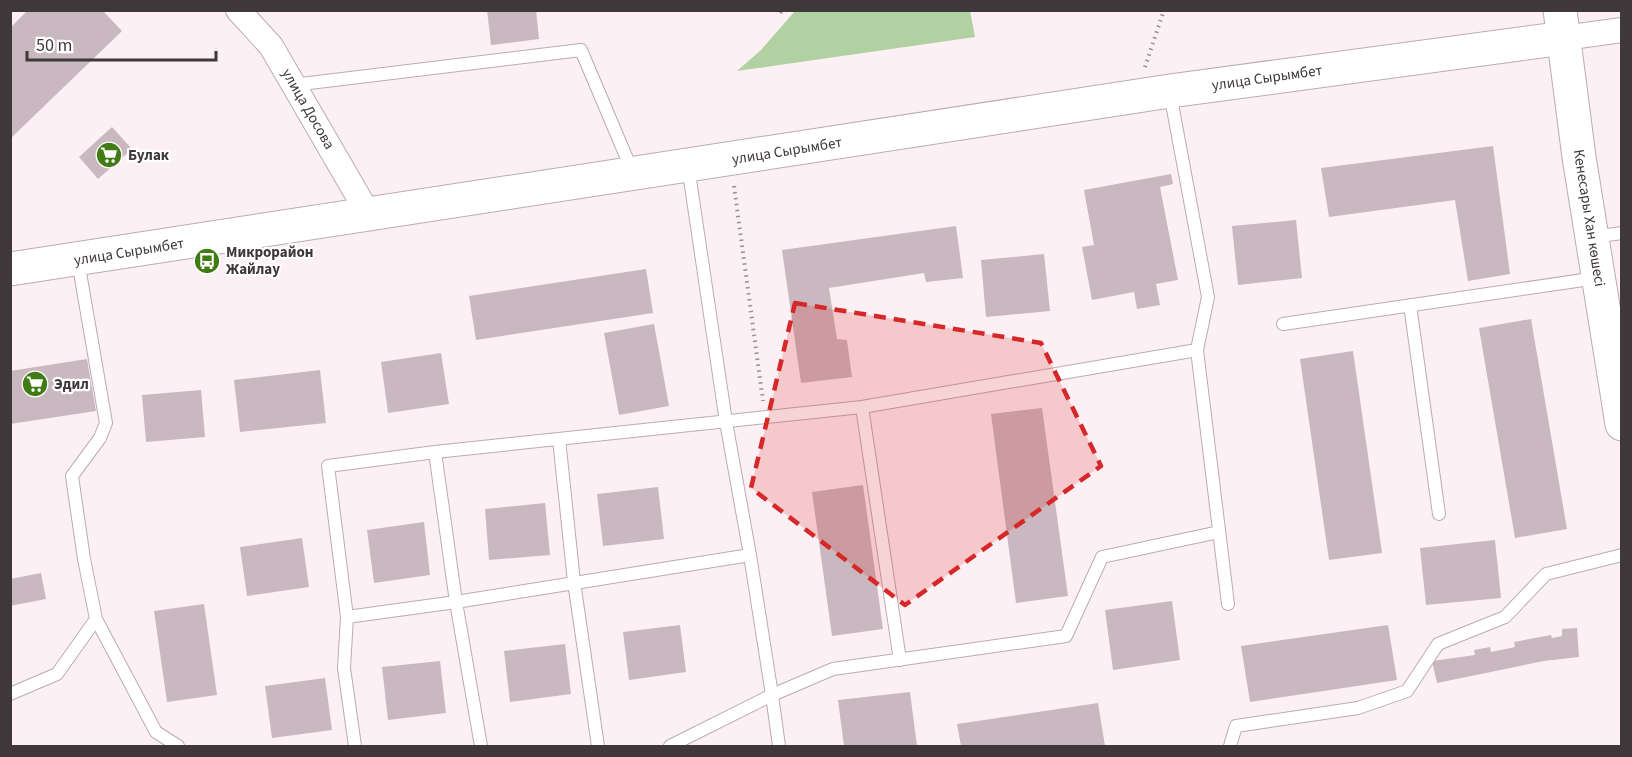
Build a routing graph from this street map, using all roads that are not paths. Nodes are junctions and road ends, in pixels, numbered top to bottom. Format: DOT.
graph roads {
  1 [pos="238,10"];
  2 [pos="1562,24"];
  3 [pos="1622,30"];
  4 [pos="1156,83"];
  5 [pos="293,85"];
  6 [pos="688,165"];
  7 [pos="634,174"];
  8 [pos="369,215"];
  9 [pos="1607,235"];
  10 [pos="78,260"];
  11 [pos="10,269"];
  12 [pos="1598,278"];
  13 [pos="1410,305"];
  14 [pos="1283,324"];
  15 [pos="1197,350"];
  16 [pos="1620,404"];
  17 [pos="862,407"];
  18 [pos="726,422"];
  19 [pos="559,439"];
  20 [pos="435,452"];
  21 [pos="1439,514"];
  22 [pos="1219,532"];
  23 [pos="750,555"];
  24 [pos="1622,555"];
  25 [pos="574,582"];
  26 [pos="456,602"];
  27 [pos="1228,604"];
  28 [pos="347,617"];
  29 [pos="96,619"];
  30 [pos="900,660"];
  31 [pos="10,694"];
  32 [pos="772,695"];
  33 [pos="178,747"];
  34 [pos="355,747"];
  35 [pos="481,747"];
  36 [pos="598,747"];
  37 [pos="670,747"];
  38 [pos="779,747"];
  39 [pos="1230,747"];
  1 -- 5 [label="street, улица Досова"];
  2 -- 3 [label="street"];
  2 -- 4 [label="street, улица Сырымбет"];
  2 -- 9 [label="street, Кенесары Хан көшесі"];
  4 -- 6 [label="street, улица Сырымбет"];
  4 -- 15 [label="lane"];
  5 -- 7 [label="lane"];
  5 -- 8 [label="street, улица Досова"];
  6 -- 7 [label="street, улица Сырымбет"];
  6 -- 18 [label="lane"];
  7 -- 8 [label="street, улица Сырымбет"];
  8 -- 10 [label="street, улица Сырымбет"];
  9 -- 12 [label="street, Кенесары Хан көшесі"];
  10 -- 11 [label="street, улица Сырымбет"];
  10 -- 29 [label="lane"];
  12 -- 13 [label="lane"];
  12 -- 16 [label="street, Кенесары Хан көшесі"];
  13 -- 14 [label="lane"];
  13 -- 21 [label="lane"];
  15 -- 17 [label="lane"];
  15 -- 22 [label="lane"];
  17 -- 18 [label="lane"];
  17 -- 30 [label="lane"];
  18 -- 19 [label="lane"];
  18 -- 23 [label="lane"];
  19 -- 20 [label="lane"];
  19 -- 25 [label="lane"];
  20 -- 26 [label="lane"];
  20 -- 28 [label="lane"];
  22 -- 27 [label="lane"];
  22 -- 30 [label="lane"];
  23 -- 25 [label="lane"];
  23 -- 32 [label="lane"];
  24 -- 39 [label="lane"];
  25 -- 26 [label="lane"];
  25 -- 36 [label="lane"];
  26 -- 28 [label="lane"];
  26 -- 35 [label="lane"];
  28 -- 34 [label="lane"];
  29 -- 31 [label="lane"];
  29 -- 33 [label="lane"];
  30 -- 32 [label="lane"];
  32 -- 37 [label="lane"];
  32 -- 38 [label="lane"];
}
